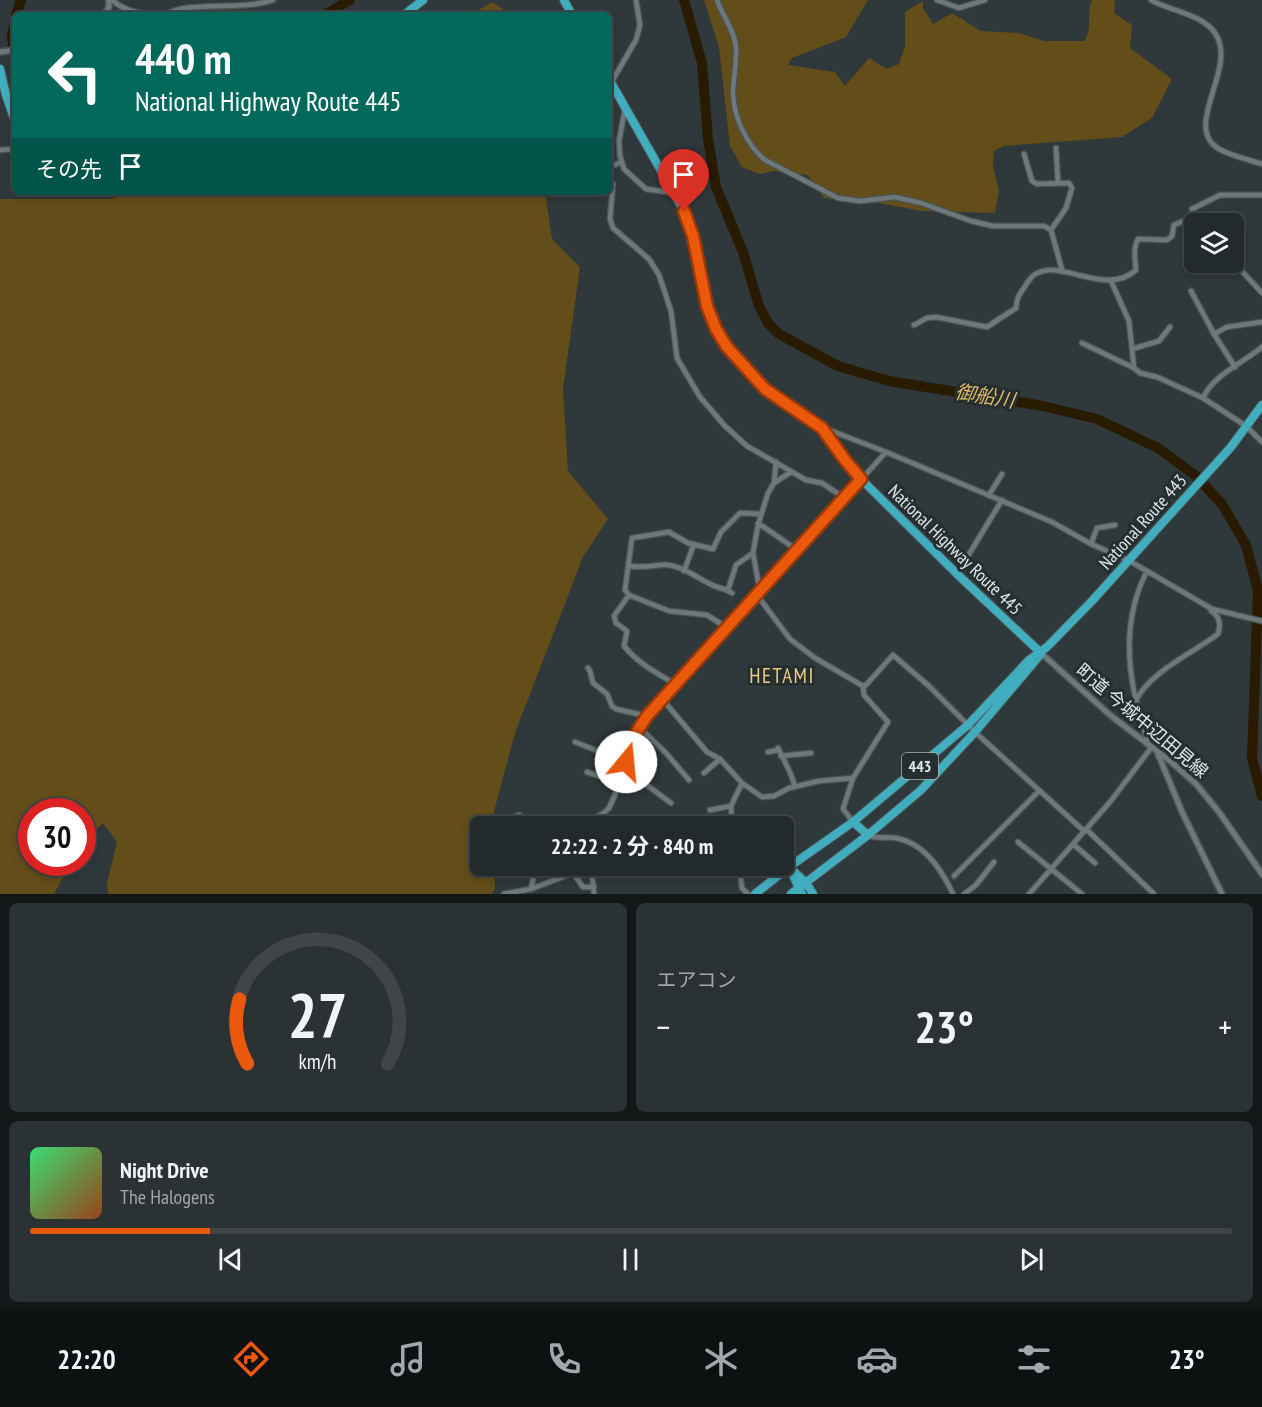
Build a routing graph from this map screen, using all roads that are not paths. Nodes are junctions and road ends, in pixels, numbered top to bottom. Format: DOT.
graph roads {
  1 [pos="110,0"];
  2 [pos="273,0"];
  3 [pos="423,0"];
  4 [pos="636,0"];
  5 [pos="717,0"];
  6 [pos="937,0"];
  7 [pos="985,0"];
  8 [pos="1151,0"];
  9 [pos="132,12"];
  10 [pos="168,12"];
  11 [pos="408,12"];
  12 [pos="0,69"];
  13 [pos="612,78"];
  14 [pos="612,85"];
  15 [pos="625,109"];
  16 [pos="12,112"];
  17 [pos="1056,148"];
  18 [pos="1024,154"];
  19 [pos="622,162"];
  20 [pos="1262,164"];
  21 [pos="612,166"];
  22 [pos="612,183"];
  23 [pos="1058,183"];
  24 [pos="674,193"];
  25 [pos="1262,195"];
  26 [pos="1051,230"];
  27 [pos="1062,270"];
  28 [pos="1244,271"];
  29 [pos="1111,281"];
  30 [pos="1191,291"];
  31 [pos="1262,292"];
  32 [pos="1262,322"];
  33 [pos="914,325"];
  34 [pos="1170,327"];
  35 [pos="1214,334"];
  36 [pos="1082,343"];
  37 [pos="1262,347"];
  38 [pos="1132,349"];
  39 [pos="1235,367"];
  40 [pos="1134,368"];
  41 [pos="1203,398"];
  42 [pos="1262,405"];
  43 [pos="1246,426"];
  44 [pos="822,428"];
  45 [pos="1262,442"];
  46 [pos="886,452"];
  47 [pos="776,462"];
  48 [pos="791,472"];
  49 [pos="1002,474"];
  50 [pos="861,479"];
  51 [pos="774,483"];
  52 [pos="989,495"];
  53 [pos="843,497"];
  54 [pos="1002,500"];
  55 [pos="762,514"];
  56 [pos="758,523"];
  57 [pos="1115,525"];
  58 [pos="694,544"];
  59 [pos="1091,544"];
  60 [pos="797,550"];
  61 [pos="753,553"];
  62 [pos="1128,560"];
  63 [pos="628,566"];
  64 [pos="684,571"];
  65 [pos="1147,571"];
  66 [pos="957,574"];
  67 [pos="758,593"];
  68 [pos="629,595"];
  69 [pos="1207,607"];
  70 [pos="1262,621"];
  71 [pos="726,627"];
  72 [pos="1041,653"];
  73 [pos="588,668"];
  74 [pos="675,684"];
  75 [pos="863,686"];
  76 [pos="663,700"];
  77 [pos="1136,700"];
  78 [pos="647,716"];
  79 [pos="968,725"];
  80 [pos="639,727"];
  81 [pos="975,732"];
  82 [pos="575,742"];
  83 [pos="1149,746"];
  84 [pos="768,752"];
  85 [pos="1158,752"];
  86 [pos="811,753"];
  87 [pos="781,756"];
  88 [pos="720,759"];
  89 [pos="625,765"];
  90 [pos="587,772"];
  91 [pos="704,773"];
  92 [pos="853,778"];
  93 [pos="689,780"];
  94 [pos="619,783"];
  95 [pos="742,783"];
  96 [pos="795,787"];
  97 [pos="1039,791"];
  98 [pos="671,802"];
  99 [pos="731,806"];
  100 [pos="710,810"];
  101 [pos="598,816"];
  102 [pos="732,816"];
  103 [pos="853,822"];
  104 [pos="1085,830"];
  105 [pos="868,835"];
  106 [pos="1018,842"];
  107 [pos="1073,844"];
  108 [pos="994,862"];
  109 [pos="794,863"];
  110 [pos="1095,863"];
  111 [pos="1051,869"];
  112 [pos="794,872"];
  113 [pos="1262,874"];
  114 [pos="532,876"];
  115 [pos="591,876"];
  116 [pos="740,876"];
  117 [pos="778,876"];
  118 [pos="793,876"];
  119 [pos="954,876"];
  120 [pos="806,883"];
  121 [pos="594,887"];
  122 [pos="531,889"];
  123 [pos="800,891"];
  124 [pos="504,894"];
  125 [pos="594,894"];
  126 [pos="748,894"];
  127 [pos="755,894"];
  128 [pos="791,894"];
  129 [pos="813,894"];
  130 [pos="953,894"];
  131 [pos="964,894"];
  132 [pos="1030,894"];
  133 [pos="1082,894"];
  134 [pos="1154,894"];
  135 [pos="1222,894"];
  1 -- 9 [label="street"];
  2 -- 10 [label="street"];
  3 -- 11 [label="highway"];
  4 -- 13 [label="street"];
  5 -- 26 [label="street"];
  6 -- 7 [label="street"];
  8 -- 20 [label="street"];
  12 -- 16 [label="highway"];
  14 -- 15 [label="highway, National Highway Route 445"];
  15 -- 19 [label="street"];
  15 -- 24 [label="highway, National Highway Route 445"];
  17 -- 23 [label="street"];
  18 -- 23 [label="street"];
  19 -- 21 [label="street"];
  19 -- 24 [label="street"];
  22 -- 47 [label="street"];
  23 -- 26 [label="street"];
  24 -- 44 [label="highway, National Highway Route 445"];
  25 -- 29 [label="street"];
  26 -- 27 [label="street"];
  27 -- 29 [label="street"];
  27 -- 33 [label="street"];
  28 -- 31 [label="street"];
  29 -- 38 [label="street"];
  30 -- 35 [label="street"];
  32 -- 35 [label="street"];
  34 -- 38 [label="street"];
  35 -- 39 [label="street"];
  36 -- 40 [label="street"];
  37 -- 39 [label="street"];
  38 -- 40 [label="street"];
  39 -- 41 [label="street"];
  40 -- 41 [label="street"];
  41 -- 43 [label="street"];
  42 -- 43 [label="highway, National Route 443 / 443"];
  43 -- 45 [label="street"];
  43 -- 62 [label="highway, National Route 443 / 443"];
  44 -- 46 [label="street"];
  44 -- 50 [label="highway, National Highway Route 445"];
  46 -- 50 [label="street"];
  46 -- 52 [label="street"];
  47 -- 48 [label="street"];
  47 -- 51 [label="street"];
  48 -- 51 [label="street"];
  48 -- 53 [label="street"];
  49 -- 52 [label="street"];
  50 -- 53 [label="street"];
  50 -- 66 [label="highway, National Highway Route 445"];
  51 -- 55 [label="street"];
  52 -- 54 [label="street"];
  53 -- 60 [label="street"];
  54 -- 59 [label="street"];
  54 -- 66 [label="street"];
  55 -- 56 [label="street"];
  55 -- 58 [label="street"];
  56 -- 60 [label="street"];
  56 -- 61 [label="street"];
  57 -- 59 [label="street"];
  58 -- 63 [label="street"];
  58 -- 64 [label="street"];
  59 -- 62 [label="street"];
  60 -- 67 [label="street"];
  61 -- 64 [label="street"];
  61 -- 67 [label="street"];
  62 -- 65 [label="street"];
  62 -- 72 [label="highway, National Route 443 / 443"];
  63 -- 64 [label="street"];
  63 -- 68 [label="street"];
  65 -- 69 [label="street"];
  65 -- 77 [label="street"];
  66 -- 72 [label="highway, National Highway Route 445"];
  67 -- 71 [label="street"];
  67 -- 75 [label="street"];
  68 -- 71 [label="street"];
  68 -- 74 [label="street"];
  69 -- 70 [label="street"];
  69 -- 77 [label="street"];
  71 -- 74 [label="street"];
  72 -- 79 [label="highway, National Route 443 / 443"];
  72 -- 81 [label="highway, National Route 443 / 443"];
  72 -- 83 [label="street, 町道 今城中辺田見線"];
  73 -- 78 [label="street"];
  74 -- 76 [label="street"];
  75 -- 79 [label="street"];
  75 -- 92 [label="street"];
  76 -- 78 [label="street"];
  76 -- 88 [label="street"];
  77 -- 83 [label="street"];
  78 -- 80 [label="street"];
  79 -- 81 [label="street"];
  79 -- 103 [label="highway, National Route 443 / 443"];
  80 -- 89 [label="street"];
  80 -- 93 [label="street"];
  81 -- 97 [label="street"];
  81 -- 105 [label="highway, National Route 443 / 443"];
  82 -- 89 [label="street"];
  83 -- 85 [label="street, 町道 今城中辺田見線"];
  83 -- 104 [label="street"];
  84 -- 87 [label="street"];
  85 -- 113 [label="street, 町道 今城中辺田見線"];
  85 -- 135 [label="street"];
  86 -- 87 [label="street"];
  87 -- 96 [label="street"];
  88 -- 91 [label="street"];
  88 -- 95 [label="street"];
  89 -- 94 [label="street"];
  89 -- 98 [label="street"];
  90 -- 94 [label="street"];
  92 -- 96 [label="street"];
  92 -- 103 [label="street"];
  94 -- 101 [label="street"];
  95 -- 96 [label="street"];
  95 -- 99 [label="street"];
  97 -- 104 [label="street"];
  97 -- 119 [label="street"];
  99 -- 100 [label="street"];
  99 -- 102 [label="street"];
  103 -- 105 [label="highway"];
  103 -- 109 [label="highway, National Route 443 / 443"];
  104 -- 107 [label="street"];
  104 -- 134 [label="street"];
  105 -- 120 [label="highway, National Route 443 / 443"];
  105 -- 130 [label="street"];
  106 -- 111 [label="street"];
  107 -- 110 [label="street"];
  107 -- 111 [label="street"];
  108 -- 131 [label="street"];
  111 -- 132 [label="street"];
  111 -- 133 [label="street"];
  112 -- 120 [label="highway"];
  114 -- 122 [label="street"];
  115 -- 121 [label="street"];
  116 -- 126 [label="street"];
  117 -- 127 [label="highway, National Route 443 / 443"];
  118 -- 123 [label="highway"];
  120 -- 123 [label="highway, National Route 443 / 443"];
  120 -- 129 [label="highway"];
  121 -- 122 [label="street"];
  121 -- 125 [label="street"];
  122 -- 124 [label="street"];
  123 -- 128 [label="highway, National Route 443 / 443"];
}
